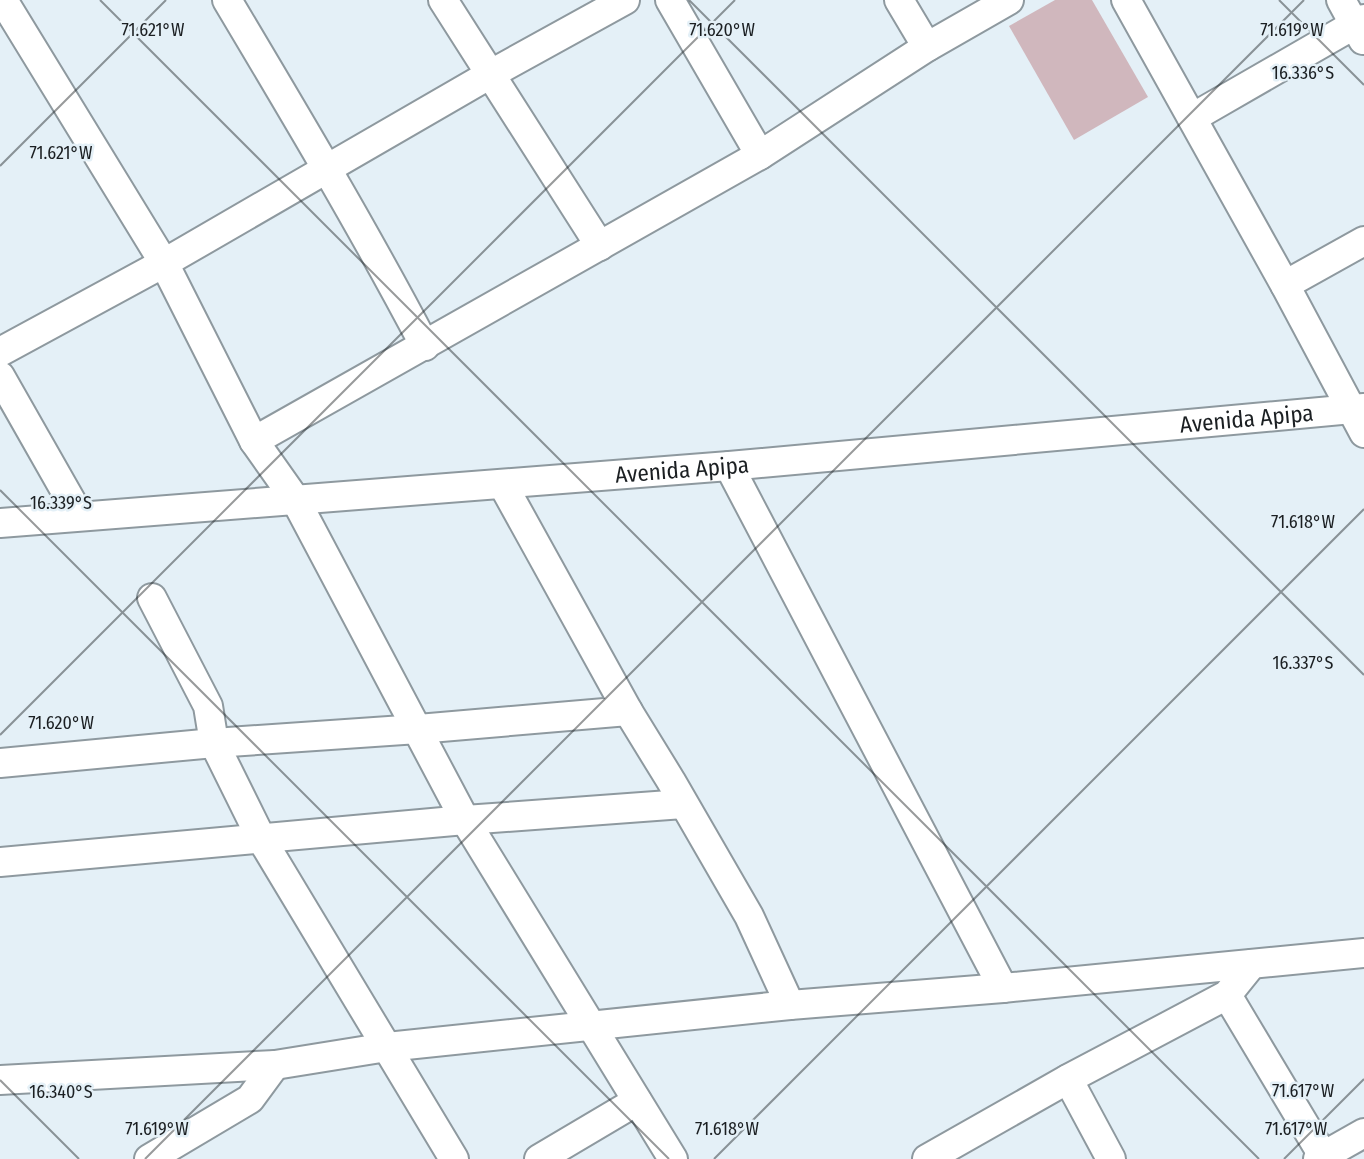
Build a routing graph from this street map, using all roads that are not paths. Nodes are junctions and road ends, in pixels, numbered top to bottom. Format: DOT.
graph roads {
  1 [pos="3,0"];
  2 [pos="227,0"];
  3 [pos="443,0"];
  4 [pos="625,0"];
  5 [pos="670,0"];
  6 [pos="899,0"];
  7 [pos="1010,0"];
  8 [pos="1126,0"];
  9 [pos="1341,0"];
  10 [pos="1361,29"];
  11 [pos="927,47"];
  12 [pos="489,75"];
  13 [pos="1192,118"];
  14 [pos="760,155"];
  15 [pos="328,168"];
  16 [pos="1364,241"];
  17 [pos="600,246"];
  18 [pos="164,263"];
  19 [pos="1285,285"];
  20 [pos="425,346"];
  21 [pos="0,352"];
  22 [pos="0,376"];
  23 [pos="1360,417"];
  24 [pos="254,441"];
  25 [pos="729,466"];
  26 [pos="503,485"];
  27 [pos="295,499"];
  28 [pos="79,515"];
  29 [pos="0,523"];
  30 [pos="152,598"];
  31 [pos="628,711"];
  32 [pos="418,730"];
  33 [pos="214,743"];
  34 [pos="0,763"];
  35 [pos="683,804"];
  36 [pos="466,820"];
  37 [pos="262,840"];
  38 [pos="0,862"];
  39 [pos="1364,953"];
  40 [pos="1252,964"];
  41 [pos="1003,988"];
  42 [pos="1227,995"];
  43 [pos="790,1005"];
  44 [pos="592,1027"];
  45 [pos="387,1047"];
  46 [pos="275,1065"];
  47 [pos="1068,1079"];
  48 [pos="0,1080"];
  49 [pos="638,1101"];
  50 [pos="1364,1133"];
  51 [pos="1322,1158"];
  52 [pos="149,1159"];
  53 [pos="454,1159"];
  54 [pos="539,1159"];
  55 [pos="673,1159"];
  56 [pos="927,1159"];
  57 [pos="1111,1159"];
  1 -- 18 [label="street"];
  2 -- 15 [label="street"];
  3 -- 12 [label="street"];
  4 -- 12 [label="street"];
  5 -- 14 [label="street"];
  6 -- 11 [label="street"];
  7 -- 11 [label="street"];
  8 -- 13 [label="street"];
  9 -- 10 [label="street"];
  10 -- 13 [label="street"];
  11 -- 14 [label="street"];
  12 -- 15 [label="street"];
  12 -- 17 [label="street"];
  13 -- 19 [label="street"];
  14 -- 17 [label="street"];
  15 -- 18 [label="street"];
  15 -- 20 [label="street"];
  16 -- 19 [label="street"];
  17 -- 20 [label="street"];
  18 -- 21 [label="street"];
  18 -- 24 [label="street"];
  19 -- 23 [label="street"];
  20 -- 24 [label="street"];
  22 -- 28 [label="street"];
  23 -- 25 [label="street, Avenida Apipa"];
  24 -- 27 [label="street"];
  25 -- 26 [label="street, Avenida Apipa"];
  25 -- 41 [label="street"];
  26 -- 27 [label="street, Avenida Apipa"];
  26 -- 31 [label="street"];
  27 -- 28 [label="street, Avenida Apipa"];
  27 -- 32 [label="street"];
  28 -- 29 [label="street, Avenida Apipa"];
  30 -- 33 [label="street"];
  31 -- 32 [label="street"];
  31 -- 35 [label="street"];
  32 -- 33 [label="street"];
  32 -- 36 [label="street"];
  33 -- 34 [label="street"];
  33 -- 37 [label="street"];
  35 -- 36 [label="street"];
  35 -- 43 [label="street"];
  36 -- 37 [label="street"];
  36 -- 44 [label="street"];
  37 -- 38 [label="street"];
  37 -- 45 [label="street"];
  39 -- 40 [label="street"];
  40 -- 41 [label="street"];
  40 -- 42 [label="street"];
  41 -- 43 [label="street"];
  42 -- 47 [label="street"];
  42 -- 51 [label="street"];
  43 -- 44 [label="street"];
  44 -- 45 [label="street"];
  44 -- 49 [label="street"];
  45 -- 46 [label="street"];
  45 -- 53 [label="street"];
  46 -- 48 [label="street"];
  46 -- 52 [label="street"];
  47 -- 56 [label="street"];
  47 -- 57 [label="street"];
  49 -- 54 [label="street"];
  49 -- 55 [label="street"];
  50 -- 51 [label="street"];
}
